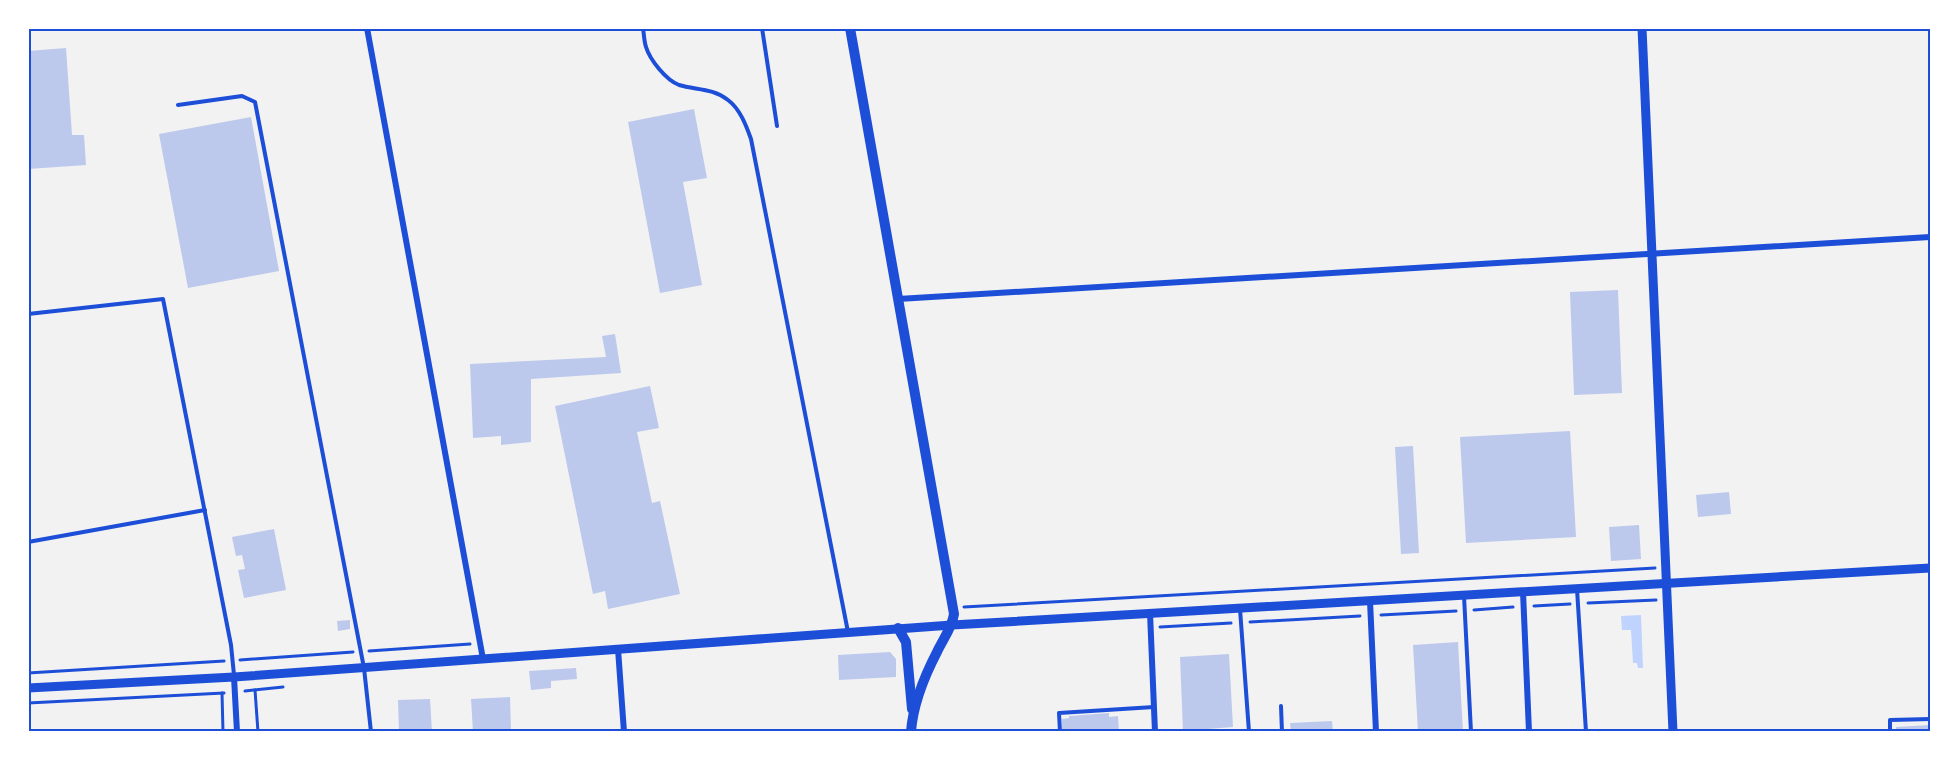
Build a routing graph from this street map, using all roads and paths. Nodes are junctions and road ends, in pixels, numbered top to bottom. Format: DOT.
graph roads {
  1 [pos="368,28"];
  2 [pos="643,28"];
  3 [pos="762,28"];
  4 [pos="850,28"];
  5 [pos="1642,28"];
  6 [pos="178,105"];
  7 [pos="777,126"];
  8 [pos="1930,237"];
  9 [pos="1653,254"];
  10 [pos="898,298"];
  11 [pos="28,314"];
  12 [pos="205,510"];
  13 [pos="28,542"];
  14 [pos="1666,567"];
  15 [pos="1930,568"];
  16 [pos="1667,583"];
  17 [pos="1577,589"];
  18 [pos="1523,592"];
  19 [pos="1464,595"];
  20 [pos="1668,599"];
  21 [pos="1370,601"];
  22 [pos="1578,604"];
  23 [pos="1524,607"];
  24 [pos="953,608"];
  25 [pos="1240,608"];
  26 [pos="1465,610"];
  27 [pos="1150,613"];
  28 [pos="1371,615"];
  29 [pos="1240,623"];
  30 [pos="952,625"];
  31 [pos="898,628"];
  32 [pos="1150,628"];
  33 [pos="848,632"];
  34 [pos="480,644"];
  35 [pos="618,649"];
  36 [pos="361,652"];
  37 [pos="483,658"];
  38 [pos="233,660"];
  39 [pos="364,668"];
  40 [pos="28,673"];
  41 [pos="234,677"];
  42 [pos="28,688"];
  43 [pos="255,690"];
  44 [pos="222,693"];
  45 [pos="1281,706"];
  46 [pos="1154,707"];
  47 [pos="913,715"];
  48 [pos="1930,718"];
  49 [pos="224,732"];
  50 [pos="237,732"];
  51 [pos="258,732"];
  52 [pos="371,732"];
  53 [pos="624,732"];
  54 [pos="911,732"];
  55 [pos="1060,732"];
  56 [pos="1155,732"];
  57 [pos="1249,732"];
  58 [pos="1282,732"];
  59 [pos="1376,732"];
  60 [pos="1471,732"];
  61 [pos="1529,732"];
  62 [pos="1586,732"];
  63 [pos="1673,732"];
  64 [pos="1890,732"];
  1 -- 34 [label="street"];
  2 -- 33 [label="lane"];
  3 -- 7 [label="lane"];
  4 -- 10 [label="main road"];
  5 -- 9 [label="street"];
  6 -- 36 [label="lane"];
  8 -- 9 [label="street"];
  9 -- 10 [label="street"];
  9 -- 14 [label="street"];
  10 -- 24 [label="main road"];
  11 -- 12 [label="lane"];
  12 -- 13 [label="lane"];
  12 -- 38 [label="lane"];
  14 -- 16 [label="street"];
  14 -- 24 [label="path"];
  15 -- 16 [label="street"];
  16 -- 17 [label="street"];
  16 -- 20 [label="street"];
  17 -- 18 [label="street"];
  17 -- 22 [label="lane"];
  18 -- 19 [label="street"];
  18 -- 23 [label="street"];
  19 -- 21 [label="street"];
  19 -- 26 [label="lane"];
  20 -- 22 [label="path"];
  20 -- 63 [label="street"];
  21 -- 25 [label="street"];
  21 -- 28 [label="street"];
  22 -- 23 [label="path"];
  22 -- 62 [label="lane"];
  23 -- 26 [label="path"];
  23 -- 61 [label="street"];
  24 -- 30 [label="main road"];
  25 -- 27 [label="street"];
  25 -- 29 [label="lane"];
  26 -- 28 [label="path"];
  26 -- 60 [label="lane"];
  27 -- 30 [label="street"];
  27 -- 32 [label="street"];
  28 -- 29 [label="path"];
  28 -- 59 [label="street"];
  29 -- 32 [label="path"];
  29 -- 57 [label="lane"];
  30 -- 31 [label="street"];
  30 -- 47 [label="main road"];
  31 -- 33 [label="street"];
  31 -- 47 [label="main road"];
  32 -- 46 [label="street"];
  33 -- 35 [label="street"];
  34 -- 36 [label="path"];
  34 -- 37 [label="street"];
  35 -- 37 [label="street"];
  35 -- 53 [label="street"];
  36 -- 38 [label="path"];
  36 -- 39 [label="lane"];
  37 -- 39 [label="street"];
  38 -- 40 [label="path"];
  38 -- 41 [label="lane"];
  39 -- 41 [label="street"];
  39 -- 52 [label="lane"];
  41 -- 42 [label="street"];
  41 -- 50 [label="street"];
  43 -- 51 [label="path"];
  44 -- 49 [label="path"];
  45 -- 58 [label="lane"];
  46 -- 55 [label="lane"];
  46 -- 56 [label="street"];
  47 -- 54 [label="main road"];
  48 -- 64 [label="lane"];
}
